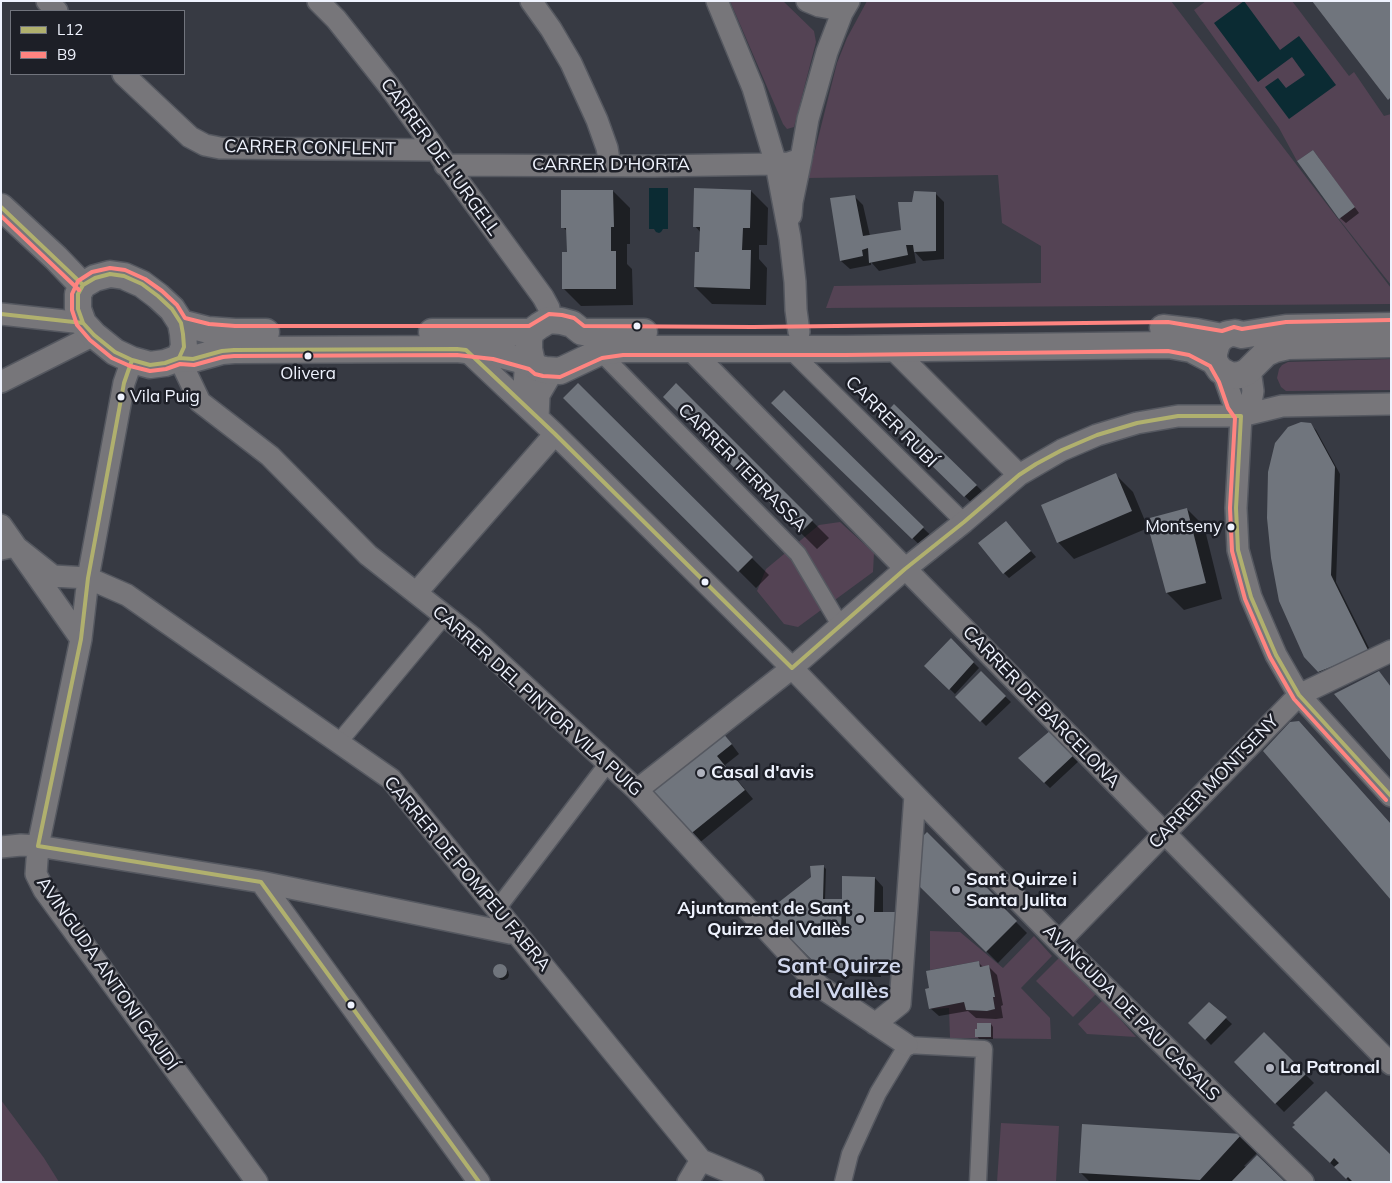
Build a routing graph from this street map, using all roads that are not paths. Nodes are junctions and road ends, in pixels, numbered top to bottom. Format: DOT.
graph roads {
  1 [pos="47,1"];
  2 [pos="318,1"];
  3 [pos="531,1"];
  4 [pos="717,1"];
  5 [pos="807,1"];
  6 [pos="848,1"];
  7 [pos="56,10"];
  8 [pos="124,75"];
  9 [pos="808,119"];
  10 [pos="773,155"];
  11 [pos="440,157"];
  12 [pos="801,159"];
  13 [pos="610,166"];
  14 [pos="1,207"];
  15 [pos="790,238"];
  16 [pos="83,284"];
  17 [pos="1,314"];
  18 [pos="180,323"];
  19 [pos="540,326"];
  20 [pos="1391,326"];
  21 [pos="89,329"];
  22 [pos="582,332"];
  23 [pos="795,341"];
  24 [pos="1391,344"];
  25 [pos="893,349"];
  26 [pos="466,350"];
  27 [pos="691,350"];
  28 [pos="1225,351"];
  29 [pos="589,357"];
  30 [pos="179,358"];
  31 [pos="132,360"];
  32 [pos="542,367"];
  33 [pos="1252,367"];
  34 [pos="1,382"];
  35 [pos="1391,404"];
  36 [pos="1241,416"];
  37 [pos="538,418"];
  38 [pos="554,434"];
  39 [pos="1019,475"];
  40 [pos="964,522"];
  41 [pos="1,525"];
  42 [pos="8,548"];
  43 [pos="905,568"];
  44 [pos="88,578"];
  45 [pos="416,593"];
  46 [pos="444,615"];
  47 [pos="840,625"];
  48 [pos="81,640"];
  49 [pos="1391,651"];
  50 [pos="792,668"];
  51 [pos="1299,695"];
  52 [pos="339,742"];
  53 [pos="608,763"];
  54 [pos="637,790"];
  55 [pos="915,795"];
  56 [pos="1391,796"];
  57 [pos="1164,833"];
  58 [pos="38,846"];
  59 [pos="1,847"];
  60 [pos="261,882"];
  61 [pos="497,910"];
  62 [pos="515,931"];
  63 [pos="1059,942"];
  64 [pos="874,1024"];
  65 [pos="908,1045"];
  66 [pos="1391,1064"];
  67 [pos="701,1160"];
  68 [pos="257,1182"];
  69 [pos="480,1182"];
  70 [pos="688,1182"];
  71 [pos="753,1182"];
  72 [pos="843,1182"];
  73 [pos="978,1182"];
  74 [pos="1303,1182"];
  1 -- 7 [label="street"];
  2 -- 11 [label="street, CARRER DE L'URGELL"];
  3 -- 13 [label="street"];
  4 -- 10 [label="street"];
  5 -- 6 [label="street"];
  6 -- 9 [label="street"];
  8 -- 11 [label="street, CARRER CONFLENT"];
  9 -- 10 [label="street"];
  9 -- 12 [label="street"];
  10 -- 12 [label="street, CARRER D'HORTA"];
  10 -- 13 [label="street, CARRER D'HORTA"];
  10 -- 15 [label="street"];
  11 -- 13 [label="street, CARRER D'HORTA"];
  11 -- 19 [label="street, CARRER DE L'URGELL"];
  12 -- 15 [label="street"];
  14 -- 16 [label="street"];
  15 -- 23 [label="street"];
  16 -- 18 [label="street"];
  16 -- 21 [label="street"];
  17 -- 21 [label="street"];
  18 -- 19 [label="street"];
  18 -- 30 [label="street"];
  19 -- 22 [label="street"];
  19 -- 32 [label="street"];
  20 -- 28 [label="street"];
  21 -- 31 [label="street"];
  21 -- 34 [label="street"];
  22 -- 23 [label="street"];
  22 -- 29 [label="street"];
  23 -- 25 [label="street"];
  23 -- 27 [label="street"];
  23 -- 28 [label="street"];
  23 -- 40 [label="street, CARRER RUBÍ"];
  24 -- 33 [label="street"];
  25 -- 28 [label="street"];
  25 -- 39 [label="street"];
  26 -- 30 [label="street"];
  26 -- 32 [label="street"];
  26 -- 37 [label="street, AVINGUDA DE PAU CASALS"];
  27 -- 29 [label="street"];
  27 -- 43 [label="street, CARRER DE BARCELONA"];
  28 -- 33 [label="street"];
  28 -- 33 [label="street"];
  28 -- 36 [label="street"];
  29 -- 32 [label="street"];
  29 -- 47 [label="street, CARRER TERRASSA"];
  30 -- 31 [label="street"];
  30 -- 45 [label="street, CARRER DEL PINTOR VILA PUIG"];
  31 -- 44 [label="street, AVINGUDA ANTONI GAUDÍ"];
  32 -- 37 [label="street"];
  33 -- 36 [label="street"];
  35 -- 36 [label="street"];
  36 -- 39 [label="street"];
  36 -- 51 [label="street"];
  37 -- 38 [label="street, AVINGUDA DE PAU CASALS"];
  38 -- 45 [label="street"];
  38 -- 50 [label="street, AVINGUDA DE PAU CASALS"];
  39 -- 40 [label="street"];
  40 -- 43 [label="street"];
  41 -- 42 [label="street"];
  42 -- 44 [label="street"];
  42 -- 48 [label="street"];
  43 -- 47 [label="street"];
  43 -- 57 [label="street, CARRER DE BARCELONA"];
  44 -- 48 [label="street, AVINGUDA ANTONI GAUDÍ"];
  44 -- 52 [label="street, CARRER DE POMPEU FABRA"];
  45 -- 46 [label="street, CARRER DEL PINTOR VILA PUIG"];
  46 -- 52 [label="street"];
  46 -- 53 [label="street, CARRER DEL PINTOR VILA PUIG"];
  47 -- 50 [label="street"];
  48 -- 58 [label="street, AVINGUDA ANTONI GAUDÍ"];
  49 -- 51 [label="street, CARRER MONTSENY"];
  50 -- 54 [label="street"];
  50 -- 55 [label="street, AVINGUDA DE PAU CASALS"];
  51 -- 56 [label="street"];
  51 -- 57 [label="street, CARRER MONTSENY"];
  52 -- 61 [label="street, CARRER DE POMPEU FABRA"];
  53 -- 54 [label="street, CARRER DEL PINTOR VILA PUIG"];
  53 -- 61 [label="street"];
  54 -- 64 [label="street, CARRER DEL PINTOR VILA PUIG"];
  55 -- 63 [label="street, AVINGUDA DE PAU CASALS"];
  55 -- 64 [label="street"];
  57 -- 63 [label="street, CARRER MONTSENY"];
  57 -- 66 [label="street, CARRER DE BARCELONA"];
  58 -- 59 [label="street"];
  58 -- 60 [label="street"];
  58 -- 68 [label="street, AVINGUDA ANTONI GAUDÍ"];
  60 -- 62 [label="street"];
  60 -- 69 [label="street"];
  61 -- 62 [label="street, CARRER DE POMPEU FABRA"];
  62 -- 67 [label="street, CARRER DE POMPEU FABRA"];
  63 -- 74 [label="street, AVINGUDA DE PAU CASALS"];
  64 -- 65 [label="street, CARRER DEL PINTOR VILA PUIG"];
  65 -- 72 [label="street"];
  65 -- 73 [label="street"];
  67 -- 70 [label="street"];
  67 -- 71 [label="street, CARRER DE POMPEU FABRA"];
}
